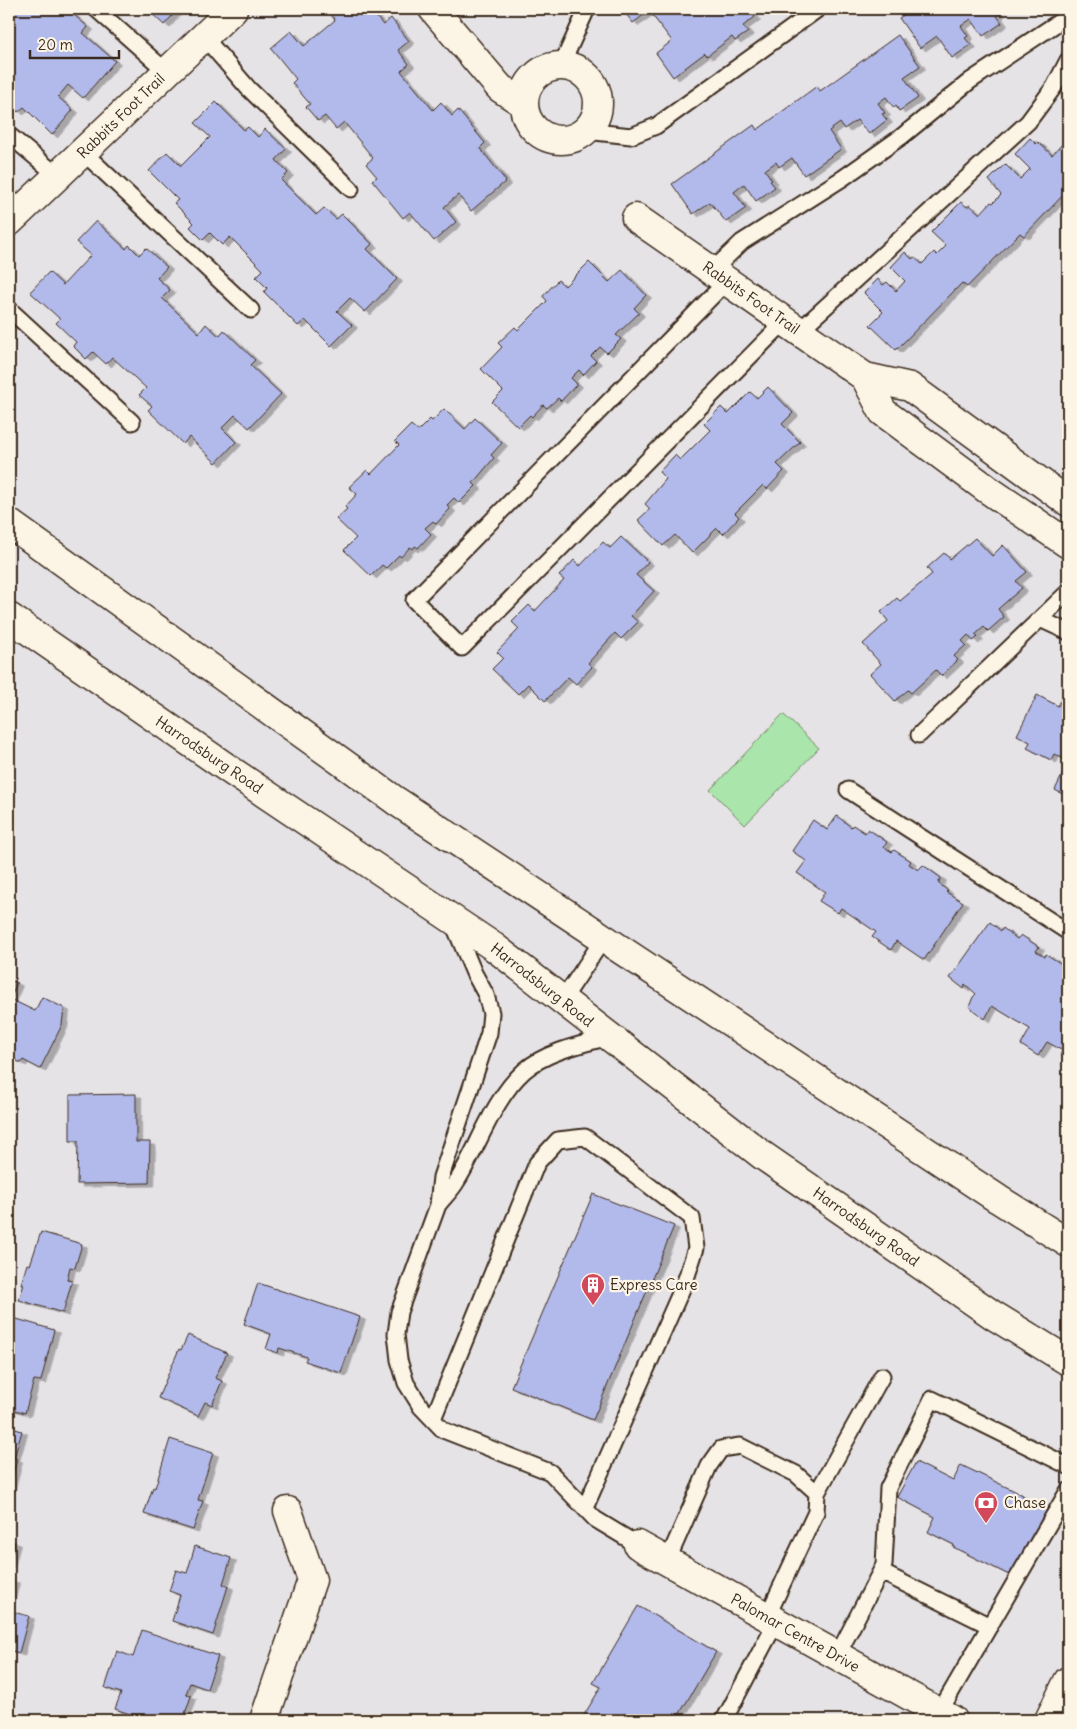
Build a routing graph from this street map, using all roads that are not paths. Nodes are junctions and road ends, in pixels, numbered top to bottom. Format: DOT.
graph roads {
  1 [pos="96,9"];
  2 [pos="233,9"];
  3 [pos="434,9"];
  4 [pos="587,9"];
  5 [pos="818,9"];
  6 [pos="1068,16"];
  7 [pos="204,37"];
  8 [pos="1068,60"];
  9 [pos="561,66"];
  10 [pos="167,72"];
  11 [pos="523,104"];
  12 [pos="586,131"];
  13 [pos="9,135"];
  14 [pos="82,152"];
  15 [pos="58,176"];
  16 [pos="351,190"];
  17 [pos="636,218"];
  18 [pos="9,222"];
  19 [pos="720,276"];
  20 [pos="9,309"];
  21 [pos="251,310"];
  22 [pos="792,326"];
  23 [pos="865,377"];
  24 [pos="132,422"];
  25 [pos="1068,502"];
  26 [pos="9,523"];
  27 [pos="1068,544"];
  28 [pos="1068,592"];
  29 [pos="9,617"];
  30 [pos="1040,619"];
  31 [pos="1068,632"];
  32 [pos="919,735"];
  33 [pos="848,790"];
  34 [pos="452,919"];
  35 [pos="1068,932"];
  36 [pos="604,938"];
  37 [pos="562,1000"];
  38 [pos="609,1036"];
  39 [pos="438,1205"];
  40 [pos="1068,1243"];
  41 [pos="1068,1361"];
  42 [pos="882,1376"];
  43 [pos="433,1419"];
  44 [pos="1068,1466"];
  45 [pos="1068,1491"];
  46 [pos="817,1493"];
  47 [pos="585,1508"];
  48 [pos="288,1511"];
  49 [pos="638,1545"];
  50 [pos="667,1562"];
  51 [pos="882,1568"];
  52 [pos="772,1620"];
  53 [pos="990,1626"];
  54 [pos="837,1656"];
  55 [pos="1068,1681"];
  56 [pos="946,1716"];
  57 [pos="264,1720"];
  58 [pos="724,1720"];
  59 [pos="1049,1720"];
  1 -- 10 [label="lane"];
  2 -- 7 [label="main road, Rabbits Foot Trail"];
  3 -- 11 [label="main road"];
  4 -- 9 [label="lane"];
  5 -- 12 [label="lane"];
  6 -- 19 [label="lane"];
  7 -- 10 [label="main road, Rabbits Foot Trail"];
  7 -- 16 [label="lane"];
  8 -- 22 [label="lane"];
  9 -- 11 [label="main road"];
  9 -- 12 [label="main road"];
  10 -- 14 [label="main road, Rabbits Foot Trail"];
  11 -- 12 [label="main road"];
  13 -- 15 [label="lane"];
  14 -- 15 [label="main road, Rabbits Foot Trail"];
  14 -- 21 [label="lane"];
  15 -- 18 [label="main road, Rabbits Foot Trail"];
  17 -- 19 [label="main road, Rabbits Foot Trail"];
  19 -- 22 [label="main road, Rabbits Foot Trail"];
  19 -- 22 [label="lane"];
  20 -- 24 [label="lane"];
  22 -- 23 [label="main road, Rabbits Foot Trail"];
  23 -- 25 [label="main road, Rabbits Foot Trail"];
  23 -- 27 [label="main road, Rabbits Foot Trail"];
  26 -- 36 [label="main road"];
  28 -- 30 [label="lane"];
  29 -- 34 [label="main road, Harrodsburg Road"];
  30 -- 31 [label="lane"];
  30 -- 32 [label="lane"];
  33 -- 35 [label="lane"];
  34 -- 37 [label="main road, Harrodsburg Road"];
  34 -- 39 [label="lane"];
  36 -- 37 [label="lane"];
  36 -- 40 [label="main road"];
  37 -- 38 [label="main road, Harrodsburg Road"];
  38 -- 39 [label="lane"];
  38 -- 41 [label="main road, Harrodsburg Road"];
  39 -- 43 [label="lane"];
  42 -- 46 [label="lane"];
  43 -- 47 [label="lane"];
  43 -- 47 [label="lane"];
  44 -- 51 [label="lane"];
  45 -- 53 [label="lane"];
  46 -- 50 [label="lane"];
  46 -- 52 [label="lane"];
  47 -- 49 [label="lane"];
  48 -- 57 [label="main road"];
  49 -- 50 [label="main road, Palomar Centre Drive"];
  50 -- 52 [label="main road, Palomar Centre Drive"];
  51 -- 53 [label="lane"];
  51 -- 54 [label="lane"];
  52 -- 54 [label="main road, Palomar Centre Drive"];
  52 -- 58 [label="lane"];
  53 -- 56 [label="lane"];
  54 -- 56 [label="main road, Palomar Centre Drive"];
  55 -- 59 [label="main road"];
}
